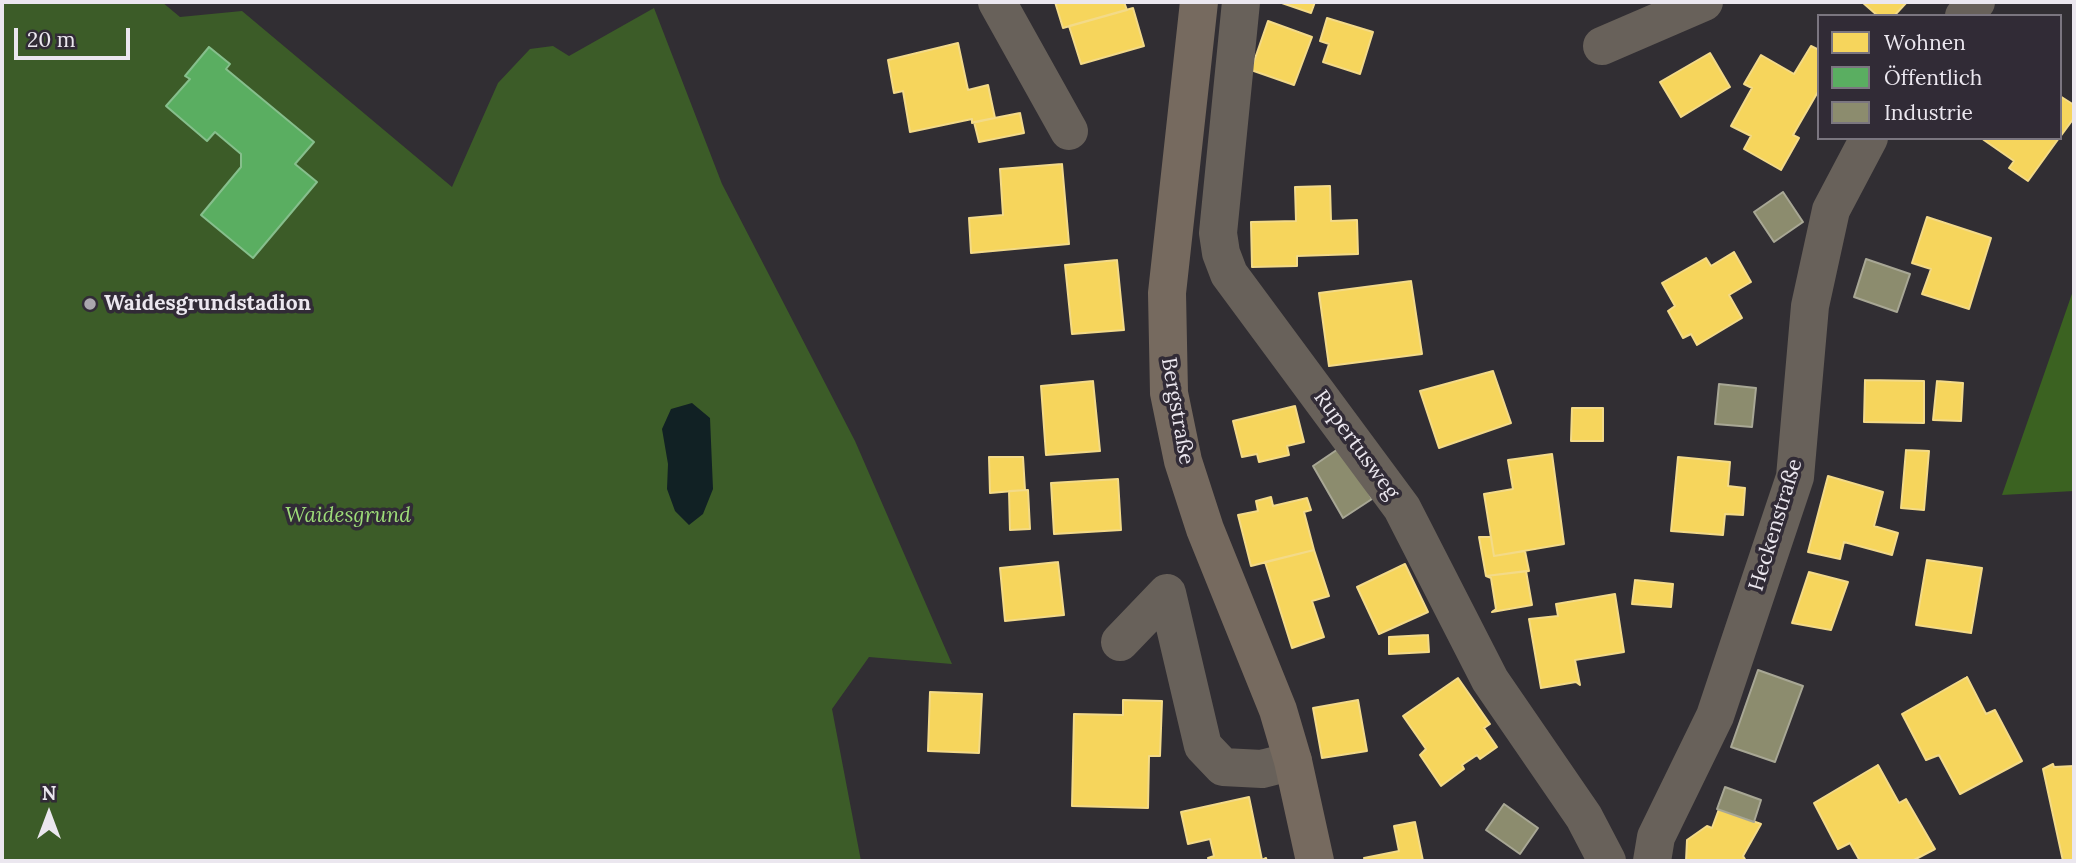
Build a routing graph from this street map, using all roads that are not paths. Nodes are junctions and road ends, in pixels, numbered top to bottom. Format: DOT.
graph roads {
  1 [pos="997,2"];
  2 [pos="1199,2"];
  3 [pos="1241,2"];
  4 [pos="1704,2"];
  5 [pos="1602,46"];
  6 [pos="1069,131"];
  7 [pos="1868,140"];
  8 [pos="1121,642"];
  9 [pos="1293,761"];
  10 [pos="1315,861"];
  11 [pos="1607,861"];
  12 [pos="1652,861"];
  1 -- 6 [label="street"];
  2 -- 9 [label="main road, Bergstraße"];
  3 -- 11 [label="street, Rupertusweg"];
  4 -- 5 [label="street"];
  7 -- 12 [label="street, Heckenstraße"];
  8 -- 9 [label="street"];
  9 -- 10 [label="main road, Bergstraße"];
}
